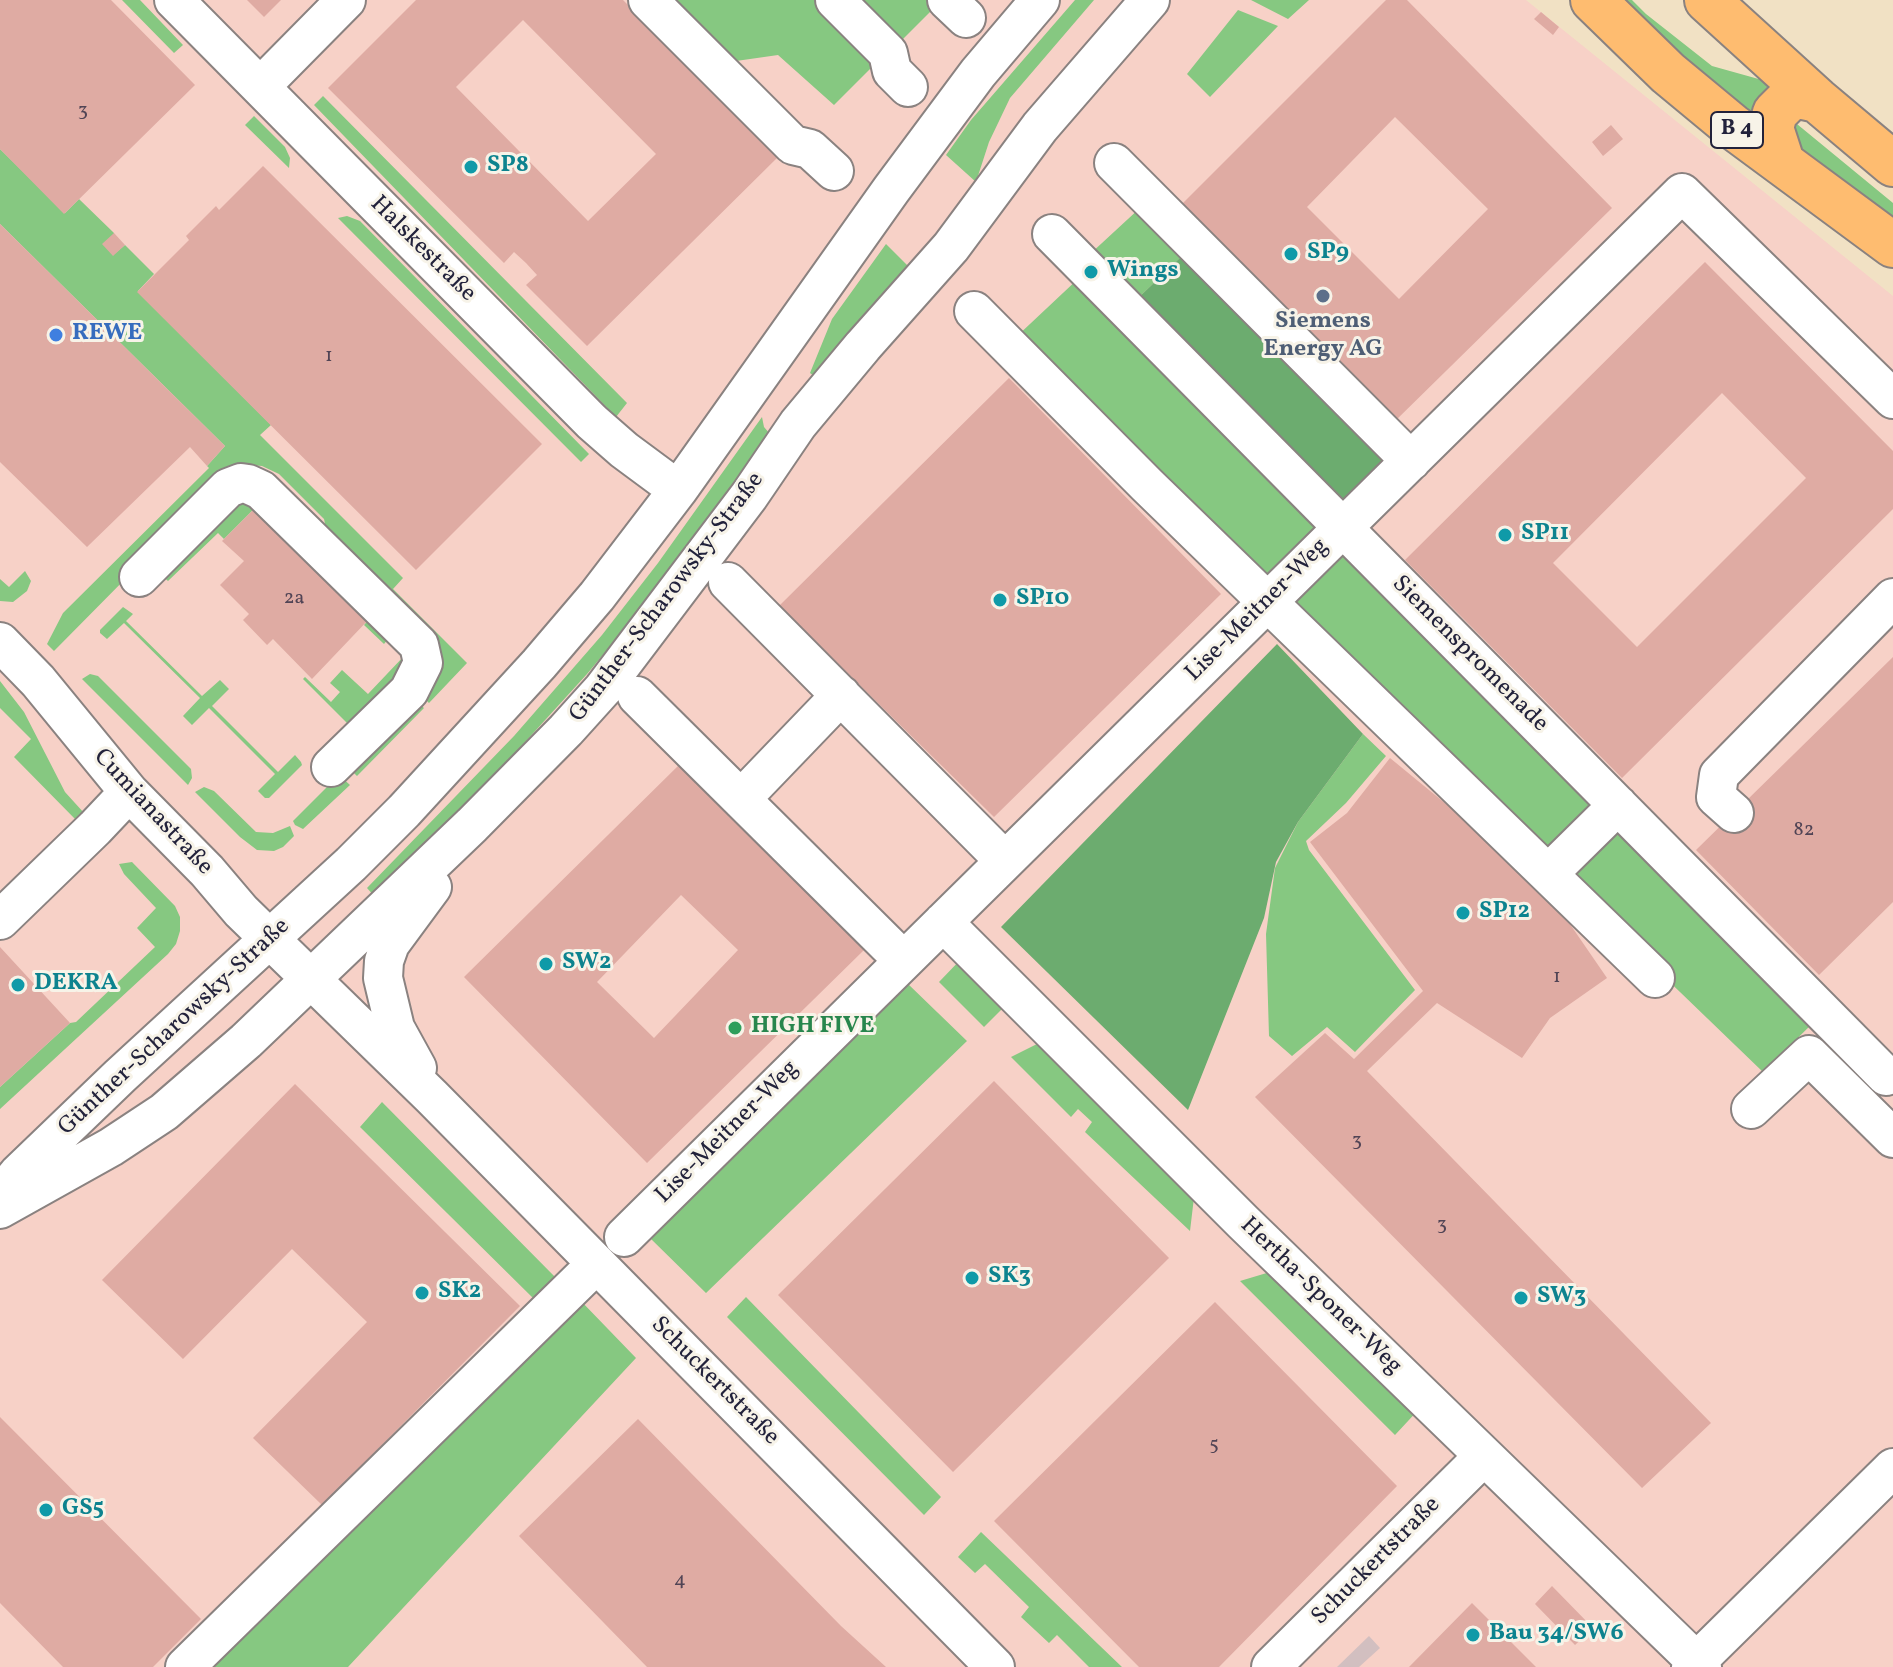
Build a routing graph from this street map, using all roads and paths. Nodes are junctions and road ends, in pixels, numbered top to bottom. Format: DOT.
graph roads {
  1 [pos="174,0"];
  2 [pos="346,0"];
  3 [pos="648,0"];
  4 [pos="835,0"];
  5 [pos="1040,0"];
  6 [pos="1150,0"];
  7 [pos="1593,0"];
  8 [pos="1707,0"];
  9 [pos="261,86"];
  10 [pos="908,87"];
  11 [pos="1817,100"];
  12 [pos="1782,162"];
  13 [pos="1114,163"];
  14 [pos="1893,164"];
  15 [pos="834,171"];
  16 [pos="1052,234"];
  17 [pos="1893,245"];
  18 [pos="974,311"];
  19 [pos="781,342"];
  20 [pos="1893,399"];
  21 [pos="798,424"];
  22 [pos="1411,461"];
  23 [pos="678,490"];
  24 [pos="1342,529"];
  25 [pos="139,577"];
  26 [pos="728,582"];
  27 [pos="1893,598"];
  28 [pos="1269,601"];
  29 [pos="0,642"];
  30 [pos="841,695"];
  31 [pos="637,696"];
  32 [pos="331,767"];
  33 [pos="129,792"];
  34 [pos="741,799"];
  35 [pos="1618,805"];
  36 [pos="1734,813"];
  37 [pos="472,825"];
  38 [pos="1005,861"];
  39 [pos="1549,873"];
  40 [pos="0,920"];
  41 [pos="943,922"];
  42 [pos="270,941"];
  43 [pos="903,960"];
  44 [pos="1655,978"];
  45 [pos="309,979"];
  46 [pos="1889,1073"];
  47 [pos="432,1097"];
  48 [pos="1858,1103"];
  49 [pos="1751,1109"];
  50 [pos="1893,1138"];
  51 [pos="0,1196"];
  52 [pos="0,1209"];
  53 [pos="624,1237"];
  54 [pos="582,1278"];
  55 [pos="1484,1456"];
  56 [pos="1893,1468"];
  57 [pos="1696,1665"];
  58 [pos="185,1667"];
  59 [pos="995,1667"];
  60 [pos="1271,1667"];
  1 -- 9 [label="street, Halskestraße"];
  2 -- 9 [label="street"];
  3 -- 15 [label="street"];
  4 -- 10 [label="street"];
  5 -- 19 [label="street, Günther-Scharowsky-Straße"];
  6 -- 21 [label="street, Günther-Scharowsky-Straße"];
  7 -- 12 [label="main road, B 4"];
  8 -- 11 [label="main road"];
  9 -- 23 [label="street, Halskestraße"];
  11 -- 12 [label="main road, B 4"];
  11 -- 14 [label="main road"];
  12 -- 17 [label="main road, B 4"];
  13 -- 22 [label="street"];
  16 -- 24 [label="street, Siemenspromenade"];
  18 -- 28 [label="street"];
  19 -- 21 [label="street"];
  19 -- 23 [label="street, Günther-Scharowsky-Straße"];
  20 -- 22 [label="street, Lise-Meitner-Weg"];
  21 -- 37 [label="street, Günther-Scharowsky-Straße"];
  22 -- 24 [label="street, Lise-Meitner-Weg"];
  23 -- 42 [label="street, Günther-Scharowsky-Straße"];
  24 -- 28 [label="street, Lise-Meitner-Weg"];
  24 -- 35 [label="street, Siemenspromenade"];
  25 -- 32 [label="street"];
  26 -- 30 [label="street"];
  27 -- 36 [label="street"];
  28 -- 38 [label="street, Lise-Meitner-Weg"];
  28 -- 39 [label="street"];
  29 -- 33 [label="street, Cumianastraße"];
  30 -- 34 [label="street"];
  30 -- 38 [label="street"];
  31 -- 34 [label="street"];
  33 -- 40 [label="street"];
  33 -- 42 [label="street, Cumianastraße"];
  34 -- 43 [label="street"];
  35 -- 39 [label="street"];
  35 -- 46 [label="street, Siemenspromenade"];
  37 -- 45 [label="street, Günther-Scharowsky-Straße"];
  37 -- 47 [label="street, Schuckertstraße"];
  38 -- 41 [label="street, Lise-Meitner-Weg"];
  39 -- 44 [label="street"];
  41 -- 43 [label="street, Lise-Meitner-Weg"];
  41 -- 55 [label="street, Hertha-Sponer-Weg"];
  42 -- 45 [label="street, Cumianastraße"];
  42 -- 51 [label="street, Günther-Scharowsky-Straße"];
  43 -- 53 [label="street, Lise-Meitner-Weg"];
  45 -- 47 [label="street, Schuckertstraße"];
  45 -- 52 [label="street, Günther-Scharowsky-Straße"];
  46 -- 48 [label="street"];
  47 -- 59 [label="street, Schuckertstraße"];
  48 -- 49 [label="street"];
  48 -- 50 [label="street"];
  54 -- 58 [label="street"];
  55 -- 57 [label="street, Hertha-Sponer-Weg"];
  55 -- 60 [label="street, Schuckertstraße"];
  56 -- 57 [label="street"];
}
